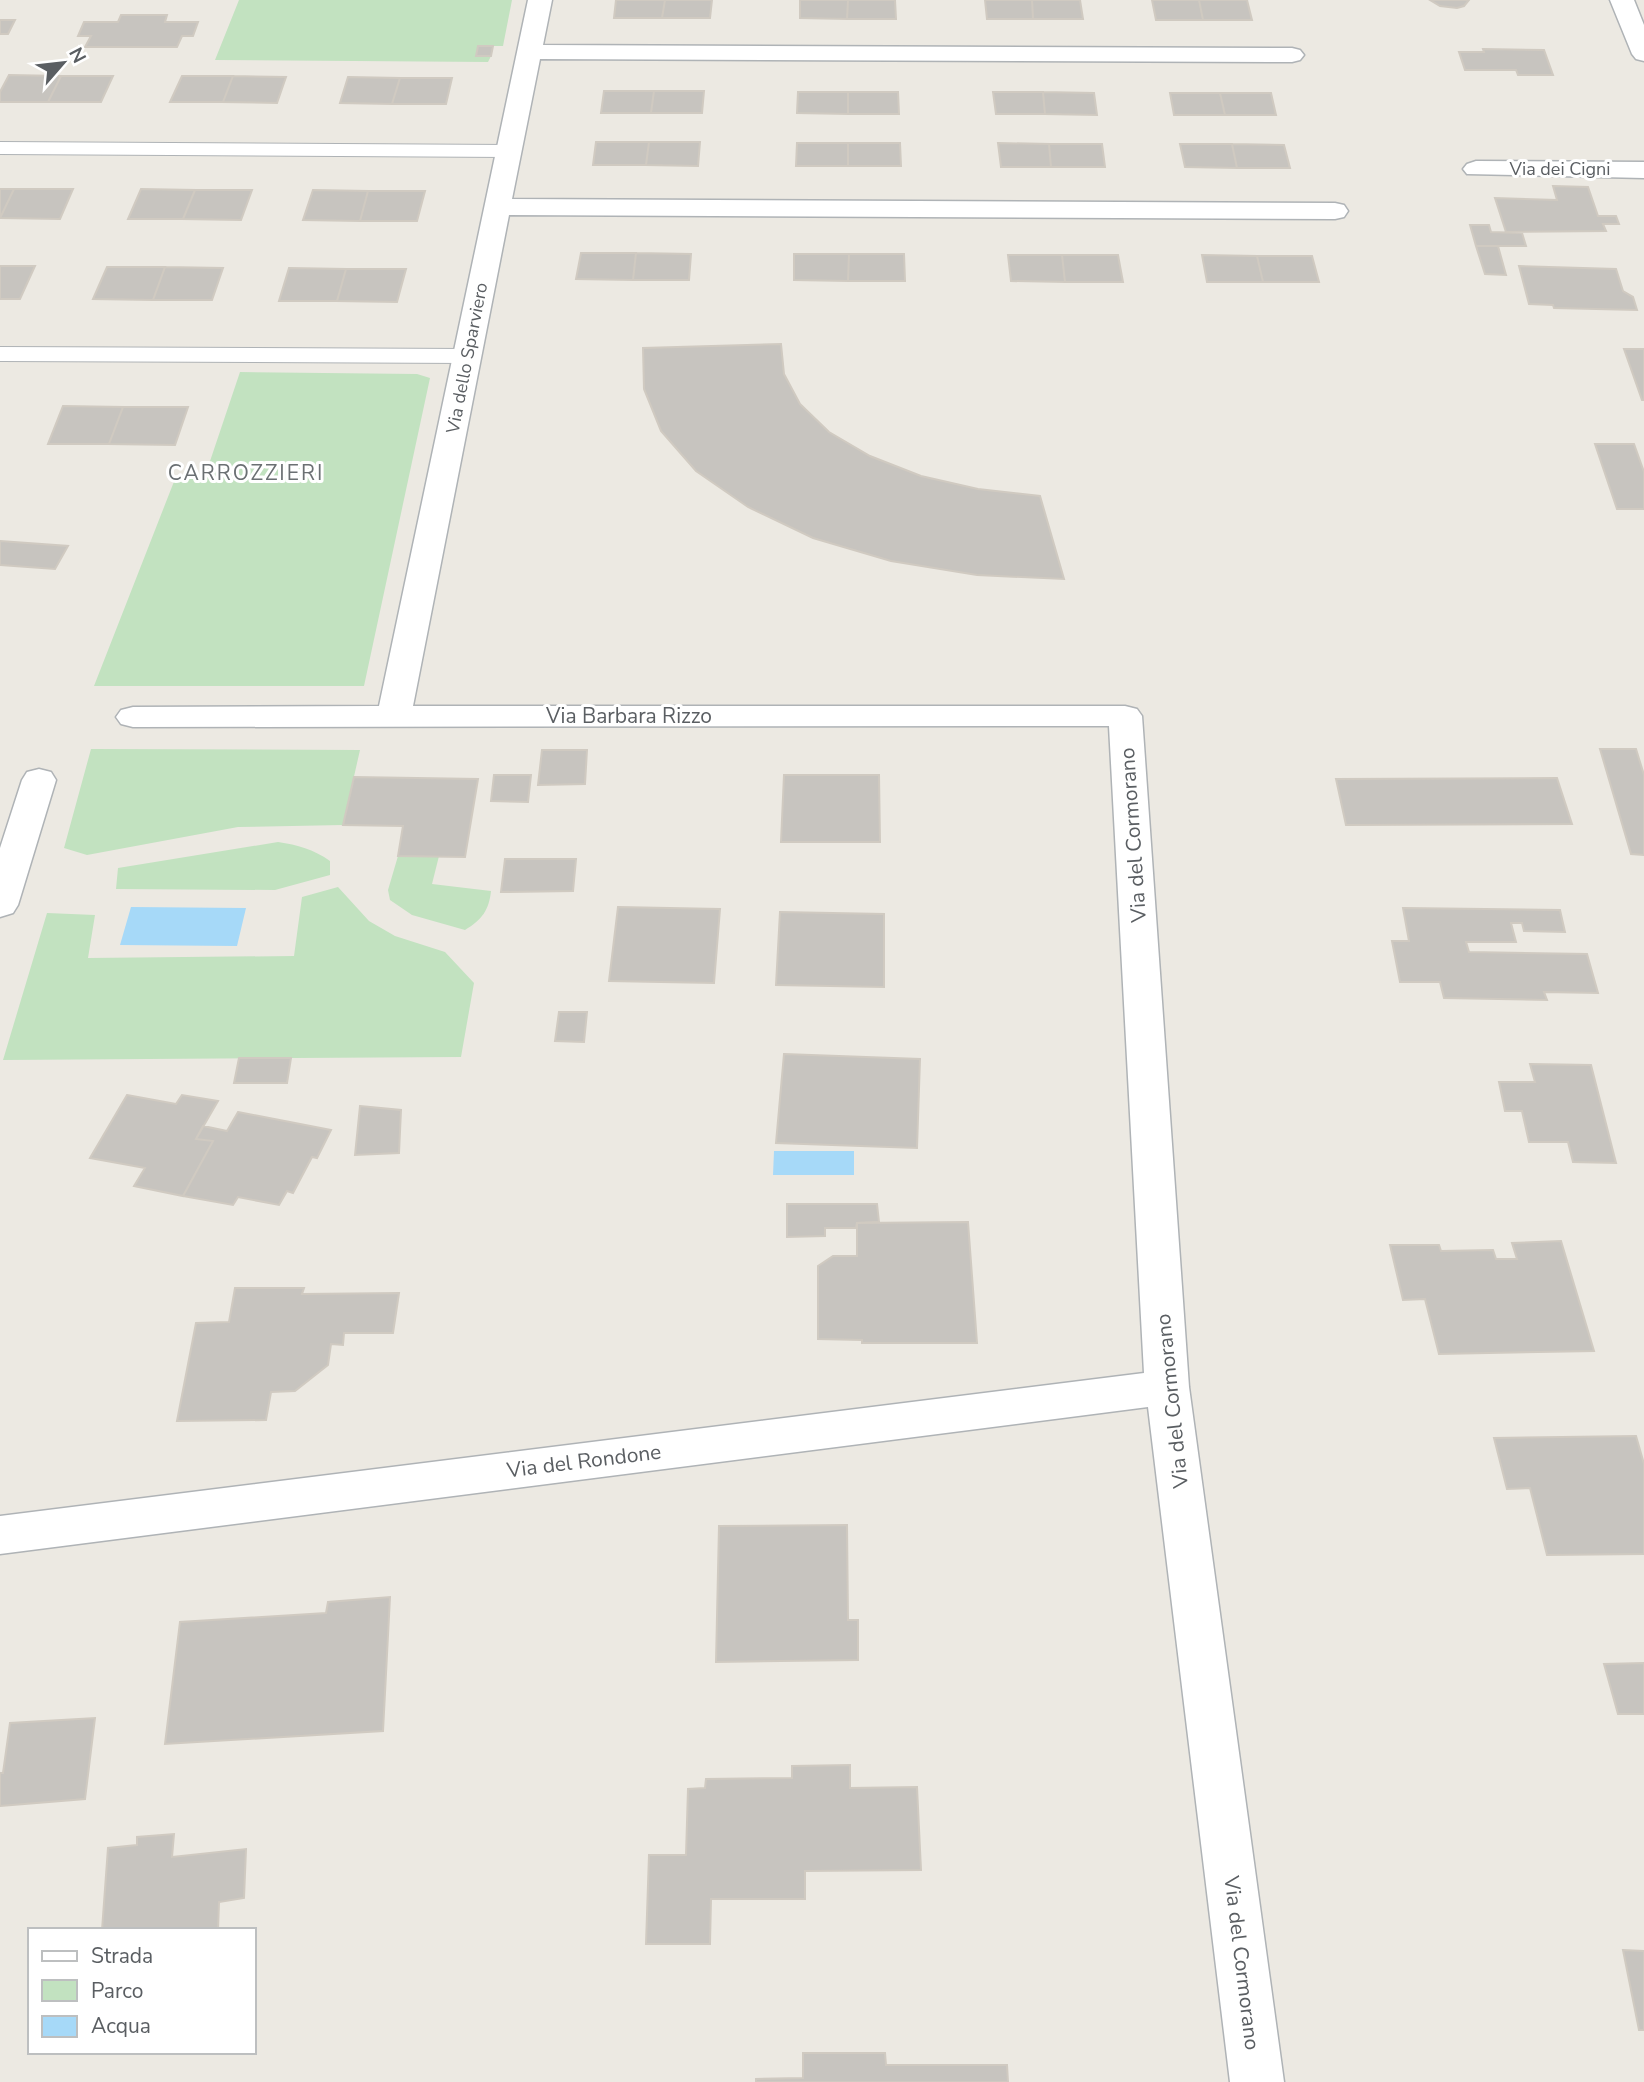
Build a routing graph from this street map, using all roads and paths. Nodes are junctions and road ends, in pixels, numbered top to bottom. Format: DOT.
graph roads {
  1 [pos="540,0"];
  2 [pos="1622,0"];
  3 [pos="529,52"];
  4 [pos="1644,54"];
  5 [pos="1292,55"];
  6 [pos="0,148"];
  7 [pos="509,150"];
  8 [pos="1476,169"];
  9 [pos="1644,170"];
  10 [pos="497,207"];
  11 [pos="1335,211"];
  12 [pos="0,354"];
  13 [pos="467,356"];
  14 [pos="1125,716"];
  15 [pos="134,717"];
  16 [pos="394,717"];
  17 [pos="39,780"];
  18 [pos="0,905"];
  19 [pos="1167,1387"];
  20 [pos="0,1535"];
  21 [pos="1257,2082"];
  1 -- 3 [label="street, Via dello Sparviero"];
  2 -- 4 [label="street"];
  3 -- 5 [label="street"];
  3 -- 7 [label="street, Via dello Sparviero"];
  6 -- 7 [label="lane"];
  7 -- 10 [label="street, Via dello Sparviero"];
  8 -- 9 [label="street, Via dei Cigni"];
  10 -- 11 [label="street"];
  10 -- 13 [label="street, Via dello Sparviero"];
  12 -- 13 [label="lane"];
  13 -- 16 [label="street, Via dello Sparviero"];
  14 -- 16 [label="street, Via Barbara Rizzo"];
  14 -- 19 [label="street, Via del Cormorano"];
  15 -- 16 [label="street, Via Barbara Rizzo"];
  17 -- 18 [label="street"];
  19 -- 20 [label="street, Via del Rondone"];
  19 -- 21 [label="street, Via del Cormorano"];
}
